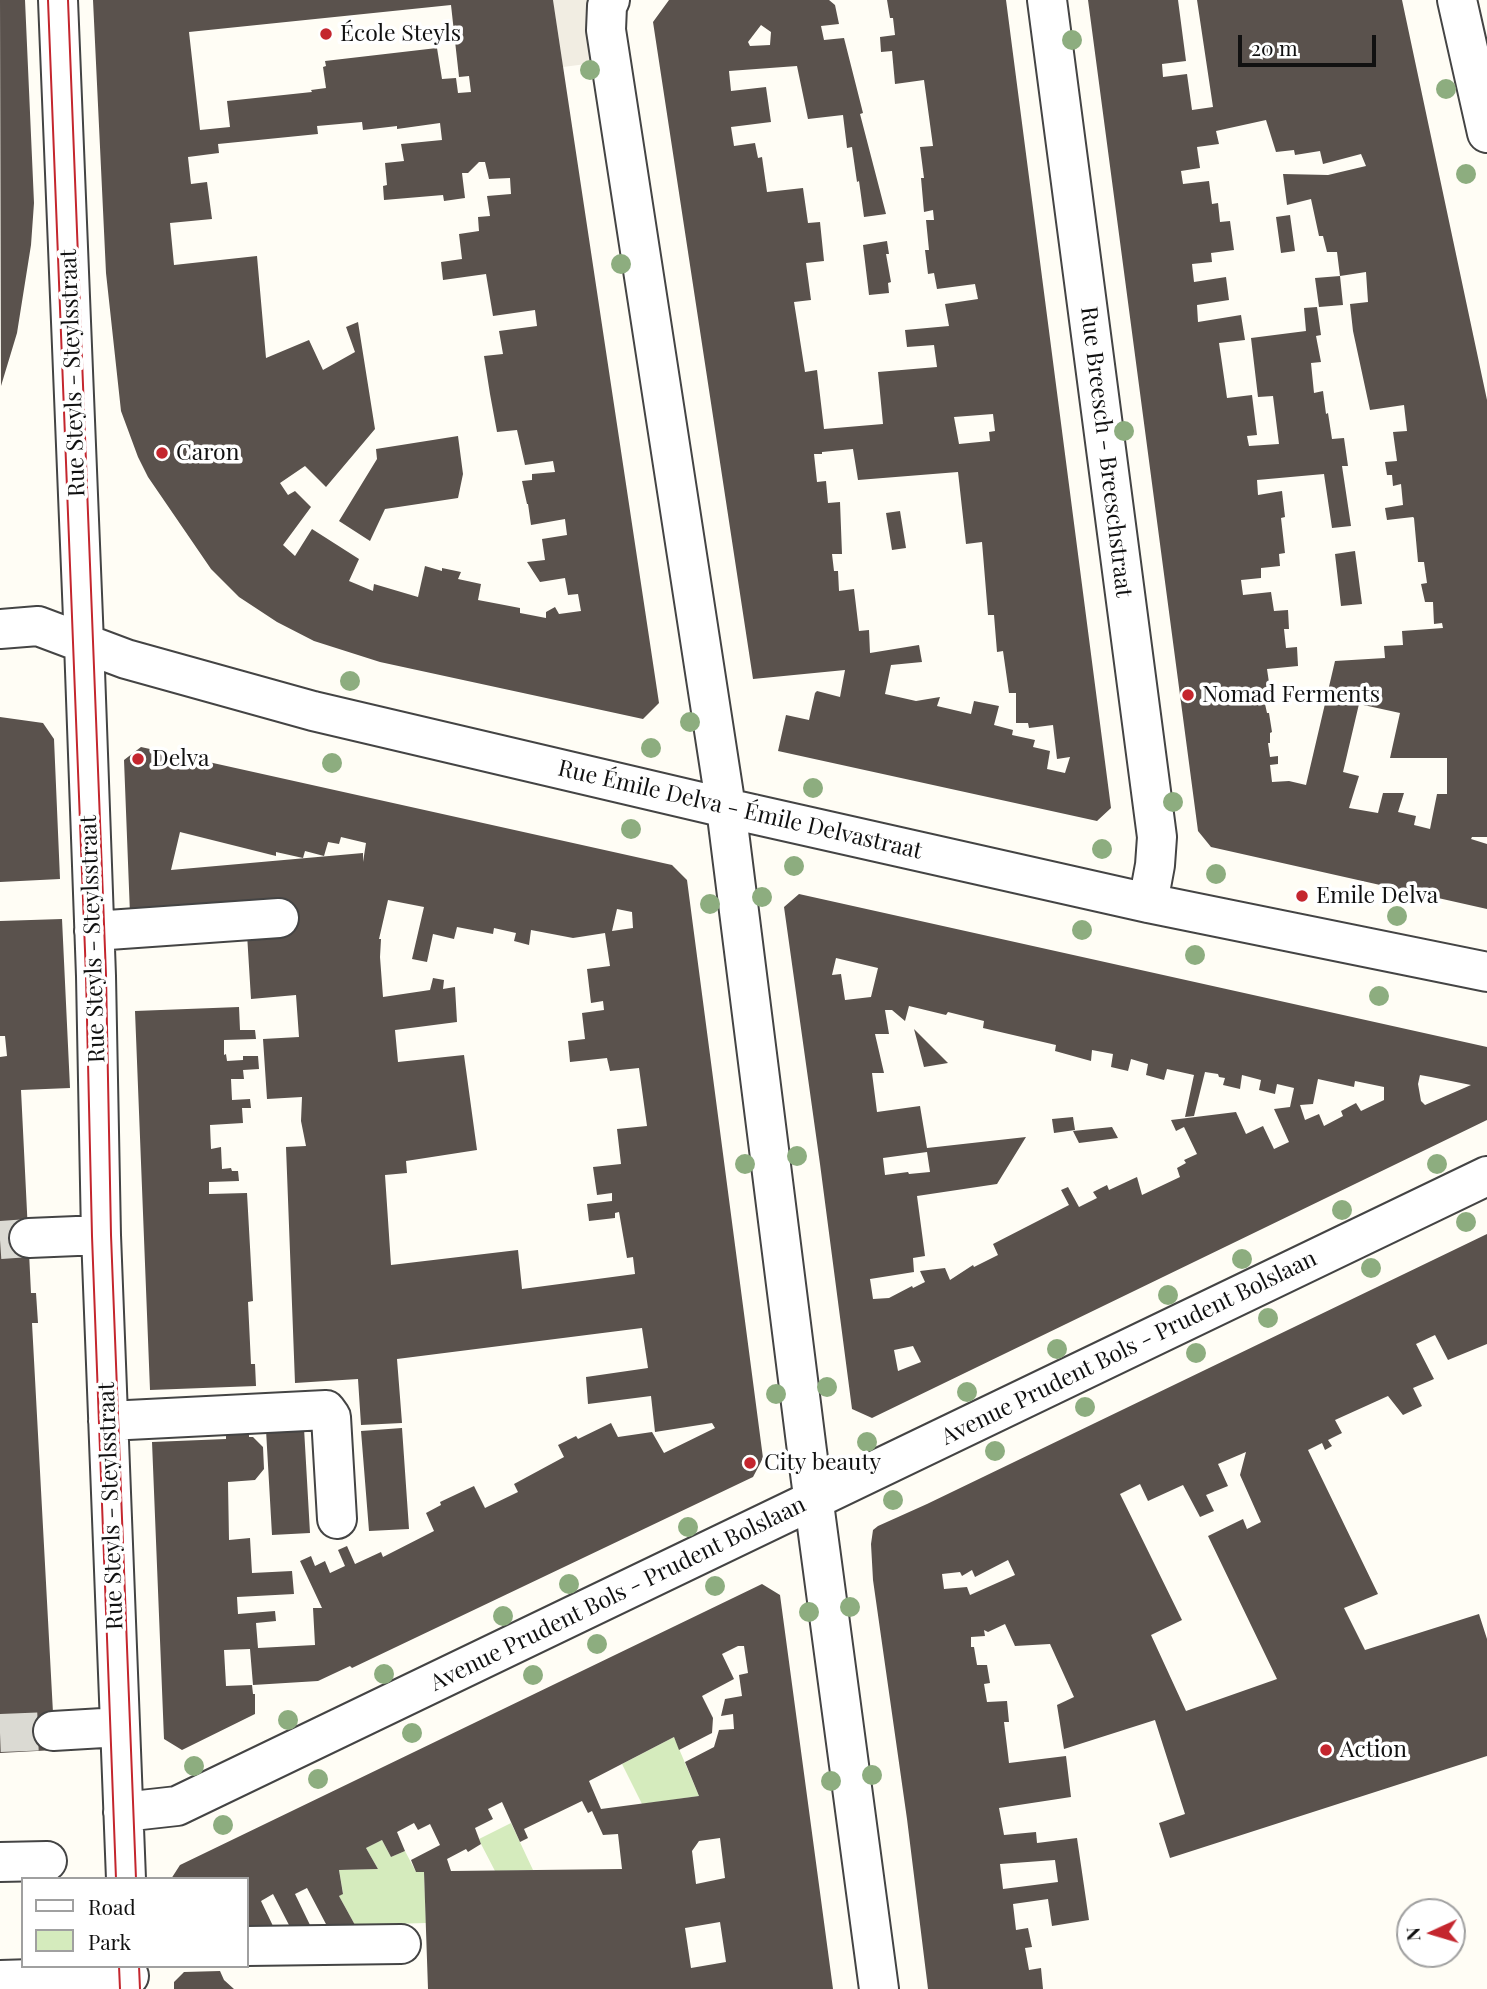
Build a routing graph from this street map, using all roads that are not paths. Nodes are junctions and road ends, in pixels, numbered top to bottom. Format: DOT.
graph roads {
  1 [pos="58,0"];
  2 [pos="610,0"];
  3 [pos="1048,0"];
  4 [pos="1457,0"];
  5 [pos="1487,133"];
  6 [pos="0,629"];
  7 [pos="84,643"];
  8 [pos="726,808"];
  9 [pos="1148,903"];
  10 [pos="279,918"];
  11 [pos="94,931"];
  12 [pos="1487,972"];
  13 [pos="1487,1176"];
  14 [pos="101,1235"];
  15 [pos="29,1238"];
  16 [pos="108,1421"];
  17 [pos="814,1500"];
  18 [pos="337,1519"];
  19 [pos="120,1727"];
  20 [pos="53,1731"];
  21 [pos="123,1812"];
  22 [pos="47,1861"];
  23 [pos="0,1862"];
  24 [pos="126,1877"];
  25 [pos="401,1944"];
  26 [pos="248,1946"];
  27 [pos="129,1977"];
  28 [pos="0,1980"];
  29 [pos="879,1989"];
  1 -- 7 [label="street, Rue Steyls - Steylsstraat"];
  2 -- 8 [label="street"];
  3 -- 9 [label="street, Rue Breesch - Breeschstraat"];
  4 -- 5 [label="street"];
  6 -- 7 [label="street, Rue Émile Delva - Émile Delvastraat"];
  7 -- 8 [label="street, Rue Émile Delva - Émile Delvastraat"];
  7 -- 11 [label="street, Rue Steyls - Steylsstraat"];
  8 -- 9 [label="street, Rue Émile Delva - Émile Delvastraat"];
  8 -- 17 [label="street"];
  9 -- 12 [label="street, Rue Émile Delva - Émile Delvastraat"];
  10 -- 11 [label="street"];
  11 -- 14 [label="street, Rue Steyls - Steylsstraat"];
  13 -- 17 [label="street, Avenue Prudent Bols - Prudent Bolslaan"];
  14 -- 15 [label="street"];
  14 -- 16 [label="street, Rue Steyls - Steylsstraat"];
  16 -- 18 [label="street"];
  16 -- 19 [label="street, Rue Steyls - Steylsstraat"];
  17 -- 21 [label="street, Avenue Prudent Bols - Prudent Bolslaan"];
  17 -- 29 [label="street"];
  19 -- 20 [label="street"];
  19 -- 21 [label="street, Rue Steyls - Steylsstraat"];
  21 -- 24 [label="street, Rue Steyls - Steylsstraat"];
  22 -- 23 [label="street"];
  25 -- 26 [label="street"];
  27 -- 28 [label="street"];
}
